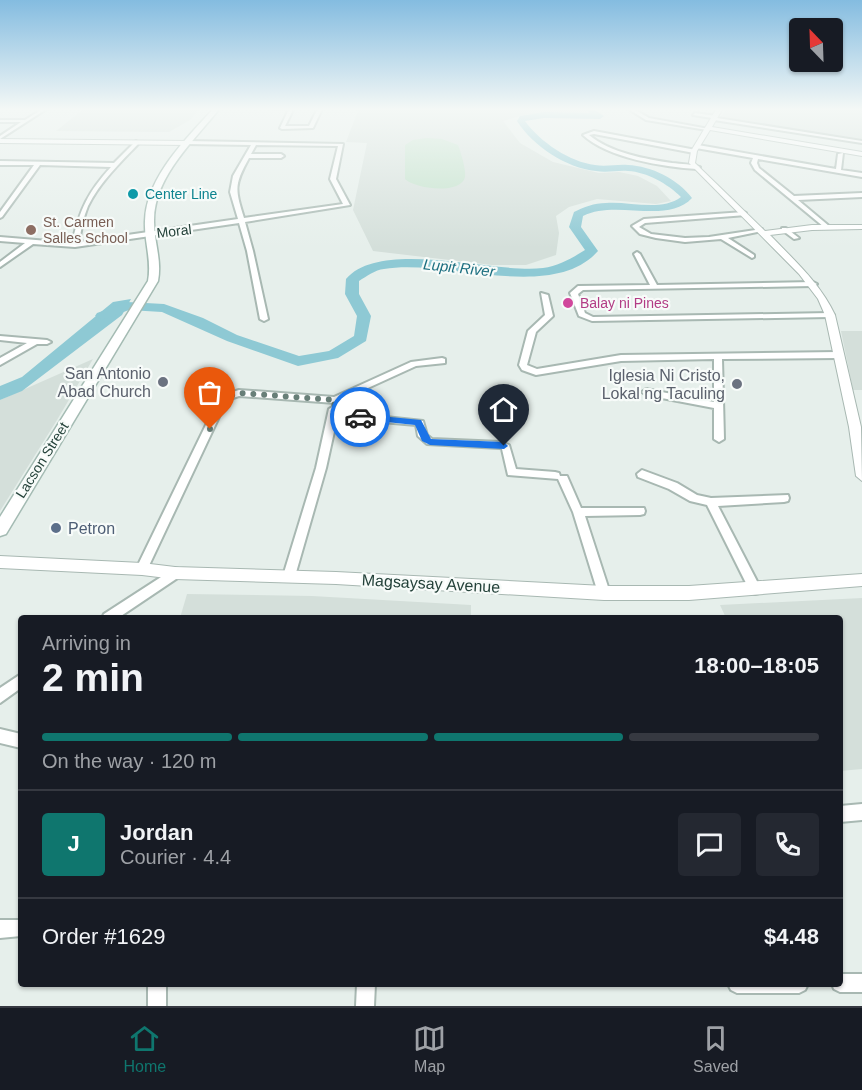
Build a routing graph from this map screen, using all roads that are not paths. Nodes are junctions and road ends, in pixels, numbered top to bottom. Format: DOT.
graph roads {
  1 [pos="842,154"];
  2 [pos="125,155"];
  3 [pos="179,155"];
  4 [pos="339,155"];
  5 [pos="633,155"];
  6 [pos="693,155"];
  7 [pos="741,155"];
  8 [pos="247,156"];
  9 [pos="281,156"];
  10 [pos="756,157"];
  11 [pos="0,163"];
  12 [pos="38,164"];
  13 [pos="116,165"];
  14 [pos="697,167"];
  15 [pos="838,171"];
  16 [pos="862,175"];
  17 [pos="862,195"];
  18 [pos="793,198"];
  19 [pos="744,214"];
  20 [pos="0,216"];
  21 [pos="241,222"];
  22 [pos="826,226"];
  23 [pos="862,227"];
  24 [pos="784,229"];
  25 [pos="761,232"];
  26 [pos="150,234"];
  27 [pos="723,238"];
  28 [pos="796,238"];
  29 [pos="0,239"];
  30 [pos="31,242"];
  31 [pos="75,245"];
  32 [pos="638,254"];
  33 [pos="752,256"];
  34 [pos="0,265"];
  35 [pos="813,284"];
  36 [pos="655,287"];
  37 [pos="544,295"];
  38 [pos="830,315"];
  39 [pos="264,319"];
  40 [pos="0,338"];
  41 [pos="36,341"];
  42 [pos="47,342"];
  43 [pos="838,355"];
  44 [pos="718,357"];
  45 [pos="1,361"];
  46 [pos="442,361"];
  47 [pos="646,392"];
  48 [pos="335,400"];
  49 [pos="718,406"];
  50 [pos="333,415"];
  51 [pos="719,439"];
  52 [pos="642,474"];
  53 [pos="862,476"];
  54 [pos="784,498"];
  55 [pos="711,502"];
  56 [pos="640,511"];
  57 [pos="578,512"];
  58 [pos="0,530"];
  59 [pos="0,562"];
  60 [pos="142,569"];
  61 [pos="176,573"];
  62 [pos="289,576"];
  63 [pos="862,580"];
  64 [pos="755,589"];
  65 [pos="604,593"];
  66 [pos="113,615"];
  67 [pos="18,682"];
  68 [pos="0,696"];
  69 [pos="0,736"];
  70 [pos="18,740"];
  71 [pos="862,812"];
  72 [pos="843,814"];
  73 [pos="18,928"];
  74 [pos="0,929"];
  75 [pos="843,983"];
  76 [pos="862,983"];
  77 [pos="157,987"];
  78 [pos="366,987"];
  79 [pos="157,1006"];
  80 [pos="364,1006"];
  1 -- 15 [label="street"];
  2 -- 13 [label="street"];
  3 -- 26 [label="main road, Lacson Street"];
  4 -- 21 [label="street, Moral"];
  5 -- 14 [label="street"];
  6 -- 14 [label="street"];
  7 -- 10 [label="street"];
  8 -- 9 [label="street"];
  8 -- 21 [label="street"];
  10 -- 15 [label="street"];
  10 -- 18 [label="street"];
  11 -- 12 [label="street"];
  12 -- 13 [label="street"];
  12 -- 20 [label="street"];
  13 -- 31 [label="street"];
  14 -- 19 [label="street"];
  15 -- 16 [label="street"];
  17 -- 18 [label="street"];
  18 -- 22 [label="street"];
  19 -- 25 [label="street"];
  19 -- 27 [label="street"];
  21 -- 26 [label="street, Moral"];
  21 -- 39 [label="street"];
  22 -- 23 [label="street"];
  22 -- 24 [label="street"];
  24 -- 25 [label="street"];
  24 -- 28 [label="street"];
  25 -- 27 [label="street"];
  25 -- 35 [label="street"];
  26 -- 31 [label="street, Moral"];
  26 -- 58 [label="main road, Lacson Street"];
  27 -- 33 [label="street"];
  29 -- 30 [label="street, Moral"];
  30 -- 31 [label="street, Moral"];
  30 -- 34 [label="street"];
  32 -- 36 [label="street"];
  35 -- 36 [label="street"];
  35 -- 38 [label="street"];
  36 -- 38 [label="street"];
  37 -- 44 [label="street"];
  38 -- 43 [label="street"];
  40 -- 41 [label="street"];
  41 -- 42 [label="street"];
  41 -- 45 [label="street"];
  43 -- 44 [label="street"];
  43 -- 53 [label="street"];
  44 -- 49 [label="street"];
  46 -- 48 [label="street"];
  47 -- 49 [label="street"];
  48 -- 50 [label="street"];
  48 -- 60 [label="street"];
  49 -- 51 [label="street"];
  50 -- 57 [label="street"];
  50 -- 62 [label="street"];
  52 -- 55 [label="street"];
  54 -- 55 [label="street"];
  55 -- 64 [label="street"];
  56 -- 57 [label="street"];
  57 -- 65 [label="street"];
  59 -- 60 [label="street, Magsaysay Avenue"];
  60 -- 61 [label="street, Magsaysay Avenue"];
  61 -- 62 [label="street, Magsaysay Avenue"];
  61 -- 66 [label="street"];
  62 -- 65 [label="street, Magsaysay Avenue"];
  63 -- 64 [label="street, Magsaysay Avenue"];
  64 -- 65 [label="street, Magsaysay Avenue"];
  67 -- 68 [label="street"];
  69 -- 70 [label="street"];
  71 -- 72 [label="street"];
  73 -- 74 [label="street"];
  75 -- 76 [label="street"];
  77 -- 79 [label="street"];
  78 -- 80 [label="street"];
}
